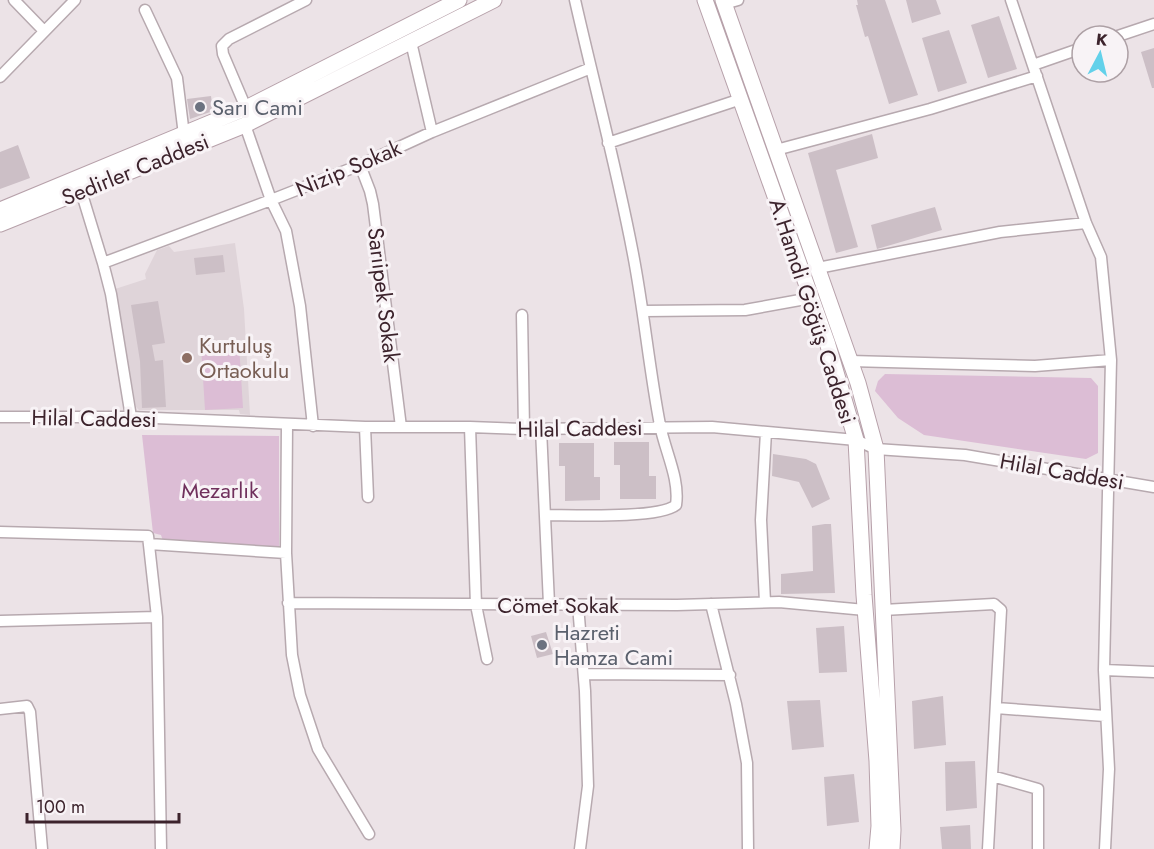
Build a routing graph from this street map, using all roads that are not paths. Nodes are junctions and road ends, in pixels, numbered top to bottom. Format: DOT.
graph roads {
  1 [pos="14,0"];
  2 [pos="75,0"];
  3 [pos="306,0"];
  4 [pos="459,0"];
  5 [pos="494,0"];
  6 [pos="575,0"];
  7 [pos="705,0"];
  8 [pos="1011,0"];
  9 [pos="729,1"];
  10 [pos="145,10"];
  11 [pos="1154,24"];
  12 [pos="44,31"];
  13 [pos="1130,32"];
  14 [pos="411,42"];
  15 [pos="1070,54"];
  16 [pos="591,68"];
  17 [pos="1035,71"];
  18 [pos="0,76"];
  19 [pos="741,99"];
  20 [pos="246,108"];
  21 [pos="245,125"];
  22 [pos="432,132"];
  23 [pos="184,135"];
  24 [pos="608,143"];
  25 [pos="776,150"];
  26 [pos="360,165"];
  27 [pos="81,191"];
  28 [pos="271,200"];
  29 [pos="0,210"];
  30 [pos="1086,223"];
  31 [pos="0,224"];
  32 [pos="103,263"];
  33 [pos="818,268"];
  34 [pos="811,298"];
  35 [pos="644,311"];
  36 [pos="522,315"];
  37 [pos="1111,360"];
  38 [pos="850,361"];
  39 [pos="0,417"];
  40 [pos="131,417"];
  41 [pos="287,425"];
  42 [pos="313,426"];
  43 [pos="364,427"];
  44 [pos="401,427"];
  45 [pos="470,427"];
  46 [pos="660,427"];
  47 [pos="524,429"];
  48 [pos="541,429"];
  49 [pos="766,432"];
  50 [pos="856,440"];
  51 [pos="876,449"];
  52 [pos="1109,478"];
  53 [pos="1154,487"];
  54 [pos="368,497"];
  55 [pos="545,515"];
  56 [pos="0,532"];
  57 [pos="149,544"];
  58 [pos="286,553"];
  59 [pos="765,602"];
  60 [pos="288,603"];
  61 [pos="549,604"];
  62 [pos="711,604"];
  63 [pos="476,605"];
  64 [pos="578,605"];
  65 [pos="865,610"];
  66 [pos="883,610"];
  67 [pos="157,617"];
  68 [pos="0,621"];
  69 [pos="487,659"];
  70 [pos="1104,670"];
  71 [pos="1154,672"];
  72 [pos="584,674"];
  73 [pos="729,675"];
  74 [pos="996,708"];
  75 [pos="0,709"];
  76 [pos="1105,716"];
  77 [pos="992,776"];
  78 [pos="369,834"];
  79 [pos="42,849"];
  80 [pos="161,849"];
  81 [pos="580,849"];
  82 [pos="748,849"];
  83 [pos="877,849"];
  84 [pos="892,849"];
  85 [pos="988,849"];
  86 [pos="1038,849"];
  87 [pos="1104,849"];
  1 -- 12 [label="street"];
  2 -- 12 [label="street"];
  3 -- 20 [label="street"];
  4 -- 20 [label="street, Sedirler Caddesi"];
  5 -- 14 [label="street, Sedirler Caddesi"];
  6 -- 16 [label="street"];
  7 -- 19 [label="street, A.Hamdi Göğüş Caddesi"];
  8 -- 17 [label="street"];
  9 -- 25 [label="street, A.Hamdi Göğüş Caddesi"];
  10 -- 23 [label="street"];
  11 -- 13 [label="street"];
  12 -- 18 [label="street"];
  14 -- 21 [label="street, Sedirler Caddesi"];
  14 -- 22 [label="street"];
  15 -- 17 [label="street"];
  16 -- 22 [label="street, Nizip Sokak"];
  16 -- 24 [label="street"];
  17 -- 25 [label="street"];
  17 -- 30 [label="street"];
  19 -- 24 [label="street"];
  19 -- 34 [label="street, A.Hamdi Göğüş Caddesi"];
  20 -- 23 [label="street, Sedirler Caddesi"];
  21 -- 27 [label="street, Sedirler Caddesi"];
  21 -- 28 [label="street"];
  22 -- 26 [label="street, Nizip Sokak"];
  23 -- 29 [label="street, Sedirler Caddesi"];
  24 -- 35 [label="street"];
  25 -- 33 [label="street, A.Hamdi Göğüş Caddesi"];
  26 -- 28 [label="street, Nizip Sokak"];
  26 -- 44 [label="street, Sarıipek Sokak"];
  27 -- 31 [label="street, Sedirler Caddesi"];
  27 -- 32 [label="street"];
  28 -- 32 [label="street, Nizip Sokak"];
  28 -- 42 [label="street"];
  30 -- 33 [label="street"];
  30 -- 37 [label="street"];
  32 -- 40 [label="street"];
  33 -- 38 [label="street, A.Hamdi Göğüş Caddesi"];
  34 -- 35 [label="street"];
  34 -- 50 [label="street, A.Hamdi Göğüş Caddesi"];
  35 -- 46 [label="street"];
  36 -- 47 [label="street"];
  37 -- 38 [label="street"];
  37 -- 52 [label="street"];
  38 -- 51 [label="street, A.Hamdi Göğüş Caddesi"];
  39 -- 40 [label="street, Hilal Caddesi"];
  40 -- 41 [label="street, Hilal Caddesi"];
  41 -- 42 [label="street, Hilal Caddesi"];
  41 -- 58 [label="street"];
  42 -- 43 [label="street, Hilal Caddesi"];
  43 -- 44 [label="street, Hilal Caddesi"];
  43 -- 54 [label="street"];
  44 -- 45 [label="street, Hilal Caddesi"];
  45 -- 47 [label="street, Hilal Caddesi"];
  45 -- 63 [label="street"];
  46 -- 48 [label="street, Hilal Caddesi"];
  46 -- 49 [label="street, Hilal Caddesi"];
  46 -- 55 [label="street"];
  47 -- 48 [label="street, Hilal Caddesi"];
  48 -- 55 [label="street"];
  49 -- 50 [label="street, Hilal Caddesi"];
  49 -- 59 [label="street"];
  50 -- 51 [label="street, Hilal Caddesi"];
  50 -- 65 [label="street, A.Hamdi Göğüş Caddesi"];
  51 -- 52 [label="street, Hilal Caddesi"];
  51 -- 66 [label="street, A.Hamdi Göğüş Caddesi"];
  52 -- 53 [label="street, Hilal Caddesi"];
  52 -- 70 [label="street"];
  55 -- 61 [label="street"];
  56 -- 57 [label="street"];
  57 -- 58 [label="street"];
  57 -- 67 [label="street"];
  58 -- 60 [label="street"];
  59 -- 62 [label="street, Cömet Sokak"];
  59 -- 65 [label="street, Cömet Sokak"];
  60 -- 63 [label="street, Cömet Sokak"];
  60 -- 78 [label="street"];
  61 -- 63 [label="street, Cömet Sokak"];
  61 -- 64 [label="street, Cömet Sokak"];
  62 -- 64 [label="street, Cömet Sokak"];
  62 -- 73 [label="street"];
  63 -- 69 [label="street"];
  64 -- 72 [label="street"];
  65 -- 83 [label="street, A.Hamdi Göğüş Caddesi"];
  66 -- 74 [label="street"];
  66 -- 84 [label="street, A.Hamdi Göğüş Caddesi"];
  67 -- 68 [label="street"];
  67 -- 80 [label="street"];
  70 -- 71 [label="street"];
  70 -- 76 [label="street"];
  72 -- 73 [label="street"];
  72 -- 81 [label="street"];
  73 -- 82 [label="street"];
  74 -- 76 [label="street"];
  74 -- 77 [label="street"];
  75 -- 79 [label="street"];
  76 -- 87 [label="street"];
  77 -- 85 [label="street"];
  77 -- 86 [label="street"];
}
